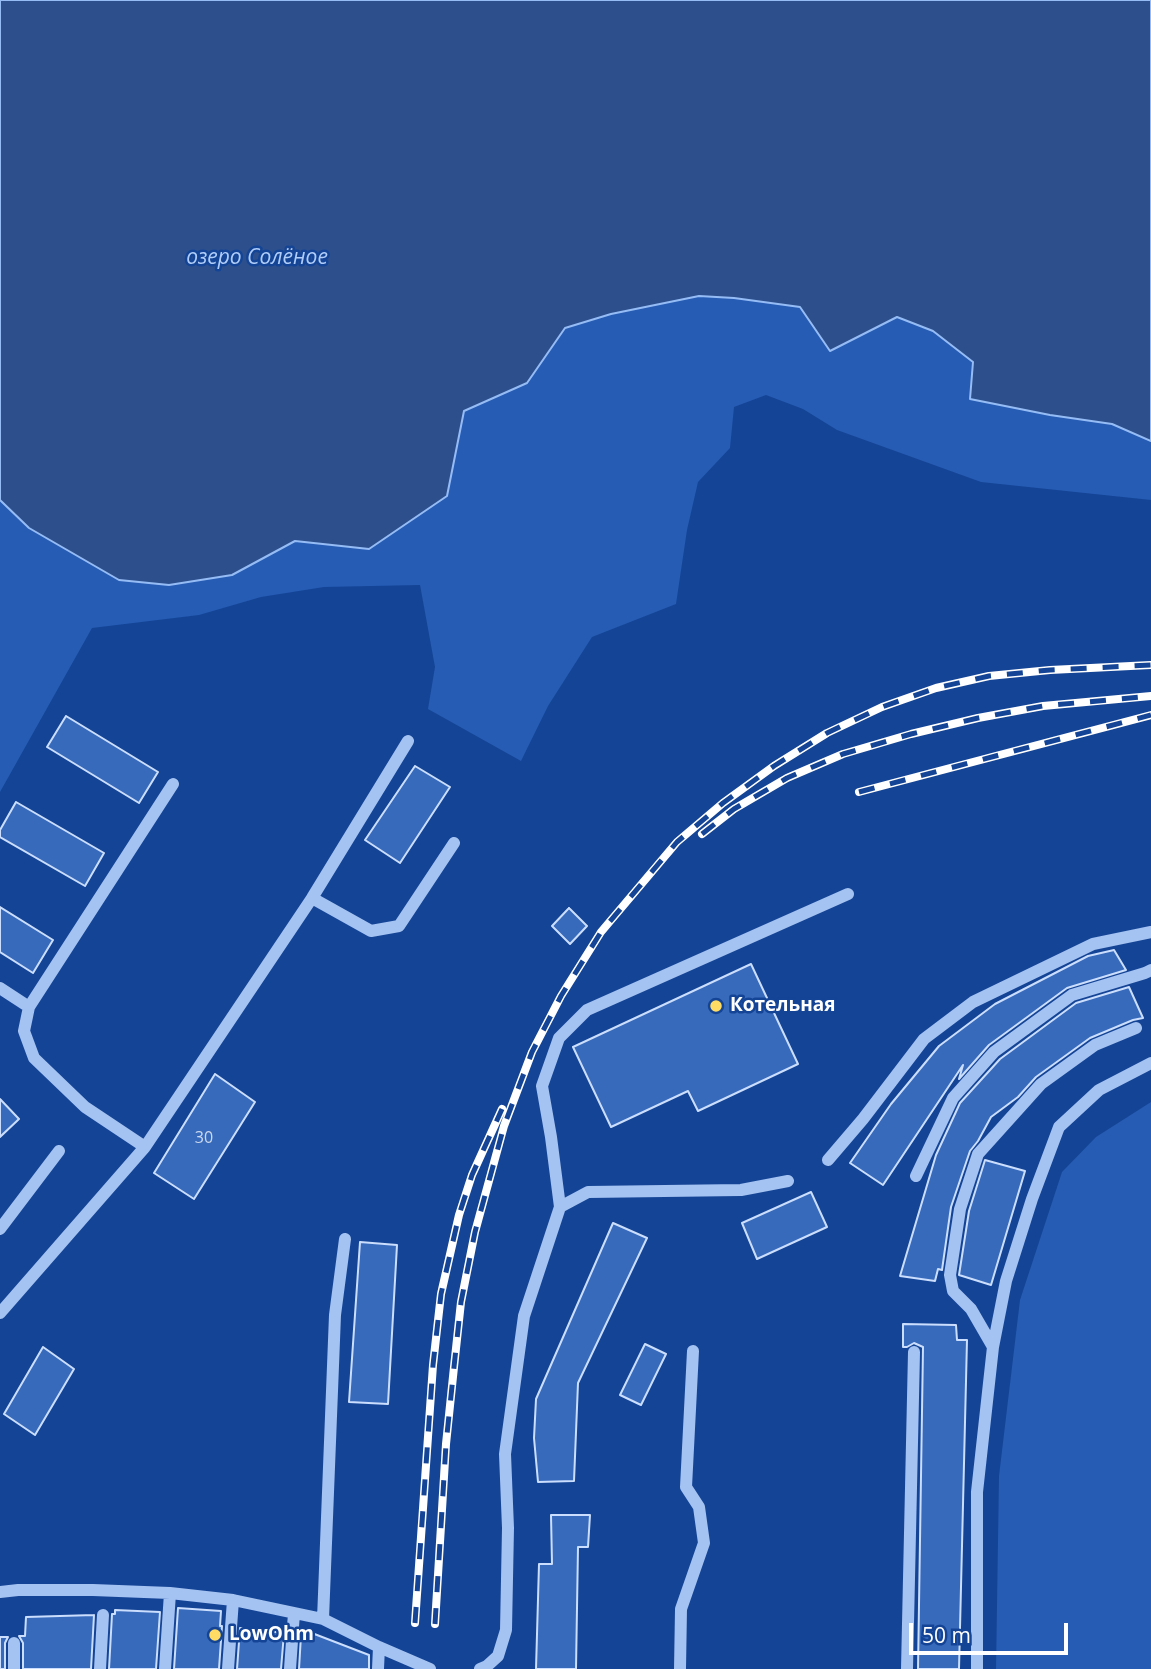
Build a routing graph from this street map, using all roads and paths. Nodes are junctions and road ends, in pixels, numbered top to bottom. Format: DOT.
graph roads {
  1 [pos="408,741"];
  2 [pos="173,784"];
  3 [pos="454,844"];
  4 [pos="848,894"];
  5 [pos="312,898"];
  6 [pos="1151,932"];
  7 [pos="1151,970"];
  8 [pos="0,988"];
  9 [pos="29,1007"];
  10 [pos="1136,1028"];
  11 [pos="1151,1063"];
  12 [pos="145,1147"];
  13 [pos="59,1151"];
  14 [pos="828,1160"];
  15 [pos="916,1176"];
  16 [pos="788,1181"];
  17 [pos="560,1207"];
  18 [pos="0,1228"];
  19 [pos="345,1239"];
  20 [pos="0,1313"];
  21 [pos="993,1347"];
  22 [pos="693,1351"];
  23 [pos="914,1352"];
  24 [pos="0,1591"];
  25 [pos="170,1593"];
  26 [pos="233,1600"];
  27 [pos="294,1613"];
  28 [pos="103,1615"];
  29 [pos="323,1619"];
  30 [pos="14,1643"];
  31 [pos="379,1647"];
  32 [pos="14,1669"];
  33 [pos="100,1669"];
  34 [pos="165,1669"];
  35 [pos="228,1669"];
  36 [pos="290,1669"];
  37 [pos="378,1669"];
  38 [pos="430,1669"];
  39 [pos="480,1669"];
  40 [pos="680,1669"];
  41 [pos="907,1669"];
  42 [pos="977,1669"];
  1 -- 5 [label="street"];
  2 -- 9 [label="street"];
  3 -- 5 [label="street"];
  4 -- 17 [label="street"];
  5 -- 12 [label="street"];
  6 -- 14 [label="street"];
  7 -- 15 [label="street"];
  8 -- 9 [label="street"];
  9 -- 12 [label="street"];
  10 -- 21 [label="street"];
  11 -- 21 [label="street"];
  12 -- 20 [label="street"];
  13 -- 18 [label="street"];
  16 -- 17 [label="street"];
  17 -- 39 [label="street"];
  19 -- 29 [label="street"];
  21 -- 42 [label="street"];
  22 -- 40 [label="street"];
  23 -- 41 [label="street"];
  24 -- 25 [label="street"];
  25 -- 26 [label="street"];
  25 -- 34 [label="street"];
  26 -- 27 [label="street"];
  26 -- 35 [label="street"];
  27 -- 29 [label="street"];
  27 -- 36 [label="street"];
  28 -- 33 [label="street"];
  29 -- 31 [label="street"];
  30 -- 32 [label="street"];
  31 -- 37 [label="street"];
  31 -- 38 [label="street"];
}
